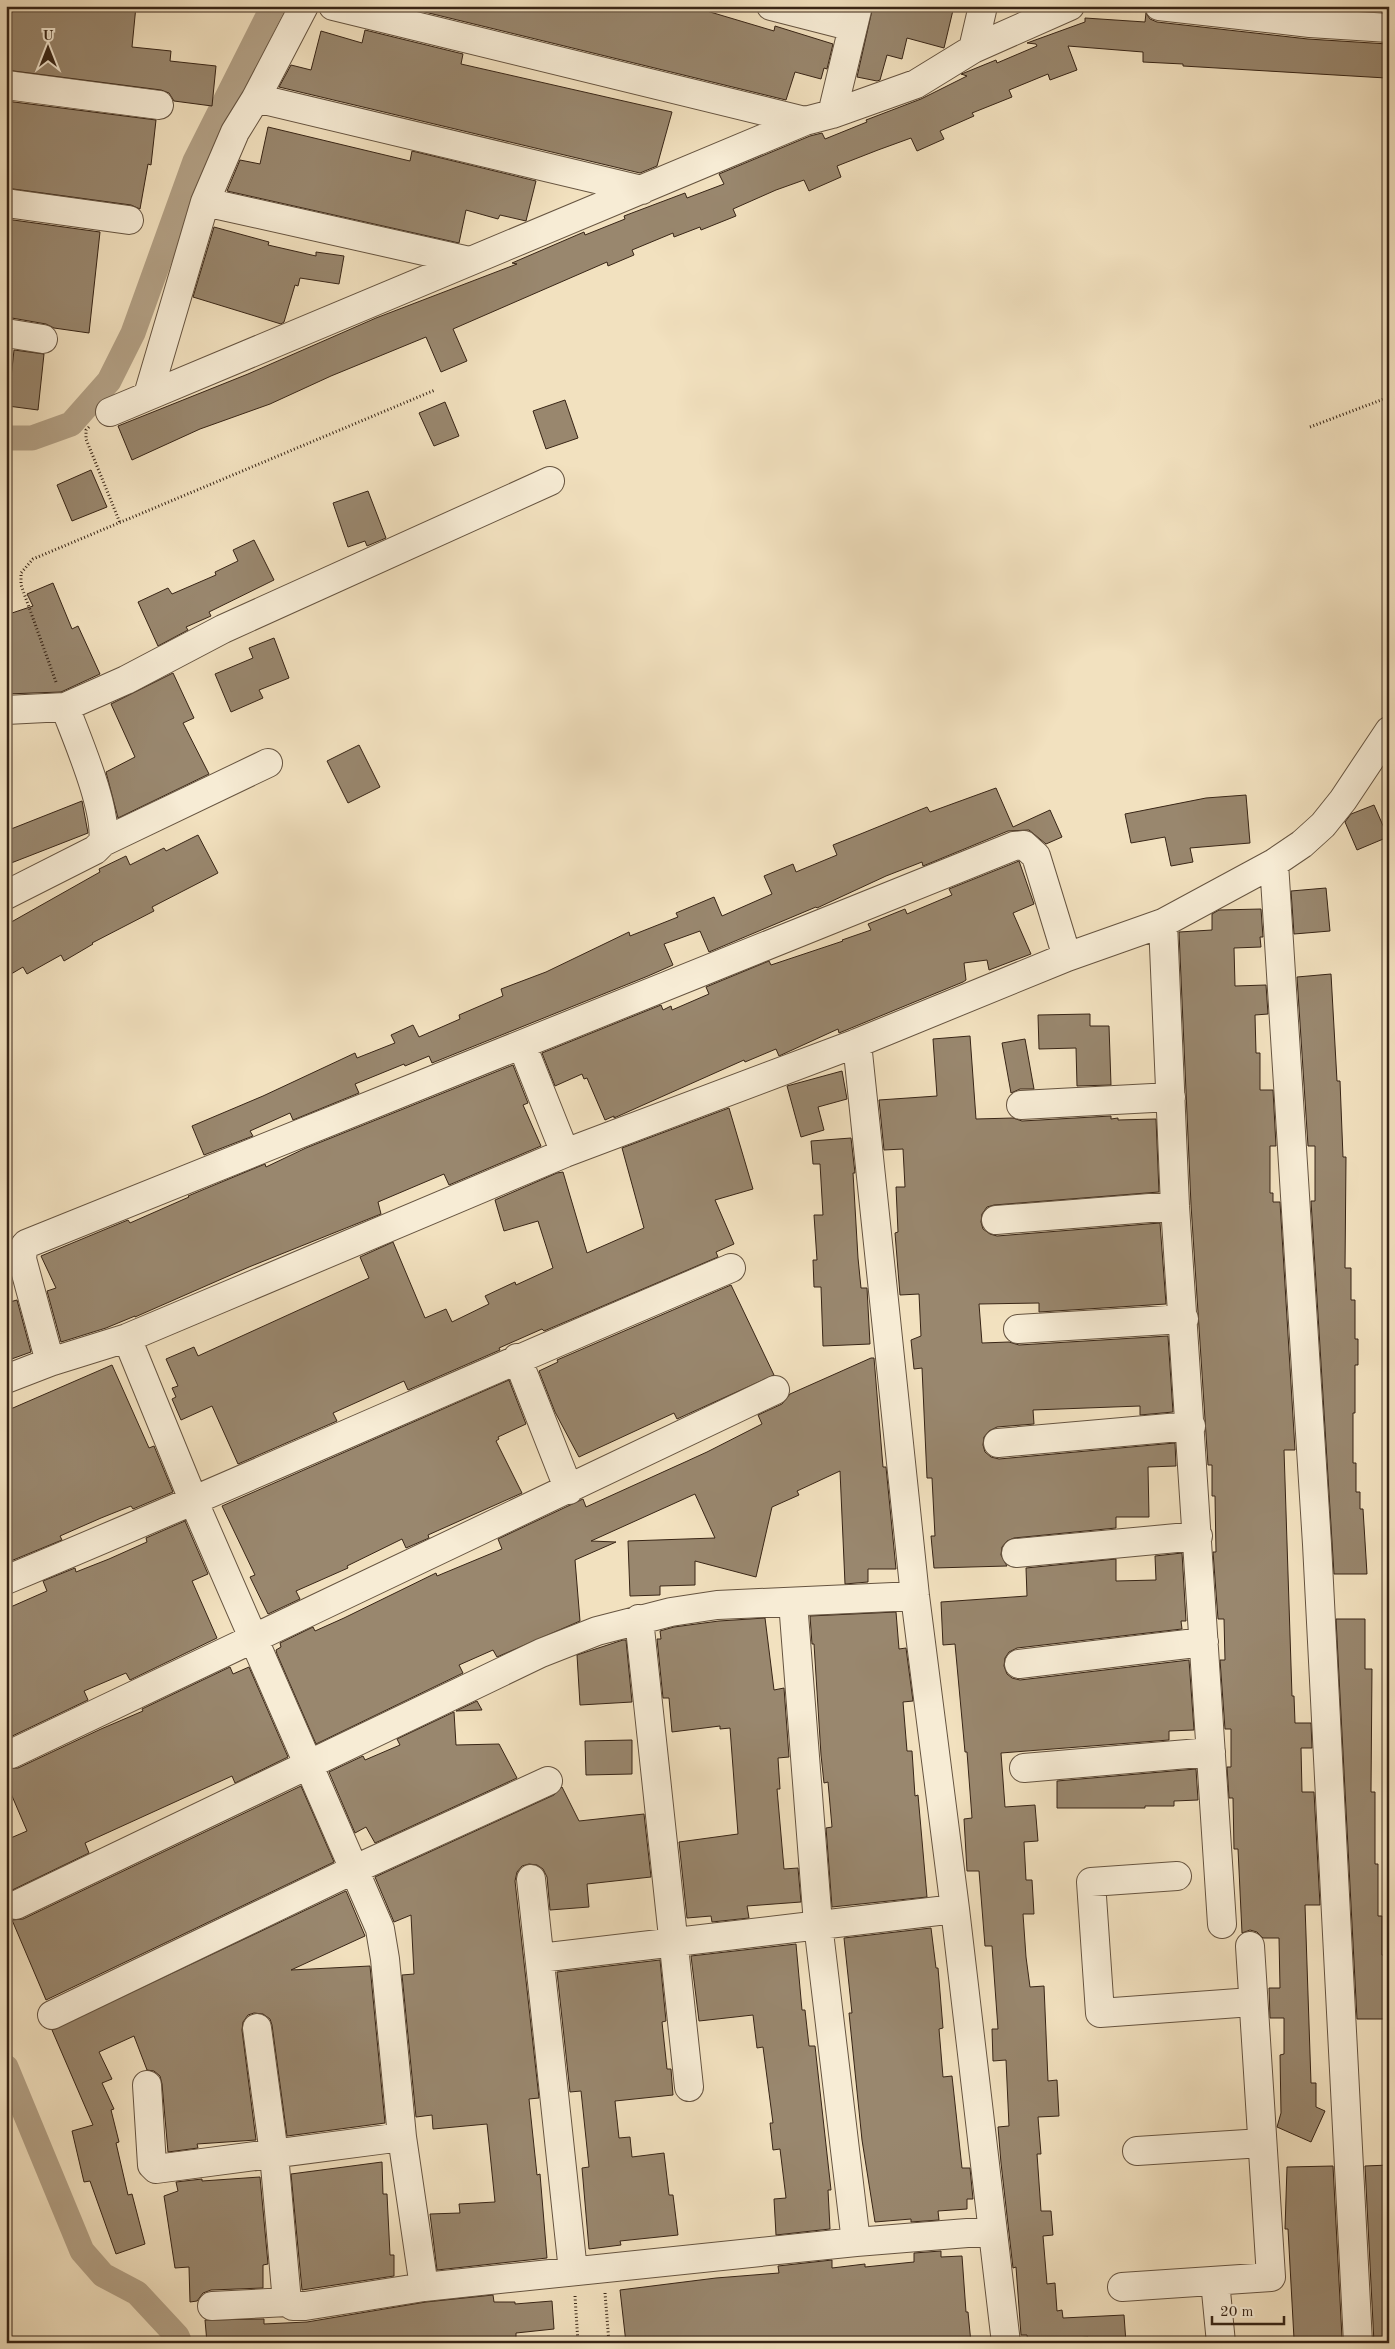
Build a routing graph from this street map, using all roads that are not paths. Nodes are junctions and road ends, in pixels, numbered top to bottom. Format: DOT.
graph roads {
  1 [pos="304,6"];
  2 [pos="333,6"];
  3 [pos="771,6"];
  4 [pos="983,6"];
  5 [pos="1070,6"];
  6 [pos="1159,6"];
  7 [pos="1199,8"];
  8 [pos="1312,15"];
  9 [pos="855,17"];
  10 [pos="1389,28"];
  11 [pos="973,50"];
  12 [pos="6,85"];
  13 [pos="256,98"];
  14 [pos="159,105"];
  15 [pos="832,114"];
  16 [pos="805,121"];
  17 [pos="642,190"];
  18 [pos="205,202"];
  19 [pos="6,203"];
  20 [pos="129,220"];
  21 [pos="469,261"];
  22 [pos="6,333"];
  23 [pos="43,338"];
  24 [pos="148,395"];
  25 [pos="110,412"];
  26 [pos="550,481"];
  27 [pos="65,707"];
  28 [pos="6,710"];
  29 [pos="1389,731"];
  30 [pos="268,763"];
  31 [pos="103,842"];
  32 [pos="1274,863"];
  33 [pos="6,895"];
  34 [pos="1163,923"];
  35 [pos="1067,957"];
  36 [pos="857,1043"];
  37 [pos="522,1045"];
  38 [pos="1171,1097"];
  39 [pos="1021,1105"];
  40 [pos="565,1154"];
  41 [pos="1175,1206"];
  42 [pos="996,1220"];
  43 [pos="731,1268"];
  44 [pos="1184,1319"];
  45 [pos="1018,1329"];
  46 [pos="127,1338"];
  47 [pos="517,1358"];
  48 [pos="50,1362"];
  49 [pos="6,1379"];
  50 [pos="776,1390"];
  51 [pos="1191,1426"];
  52 [pos="998,1443"];
  53 [pos="569,1490"];
  54 [pos="194,1502"];
  55 [pos="1198,1536"];
  56 [pos="1016,1553"];
  57 [pos="6,1580"];
  58 [pos="915,1596"];
  59 [pos="793,1602"];
  60 [pos="639,1619"];
  61 [pos="253,1638"];
  62 [pos="1204,1642"];
  63 [pos="1019,1664"];
  64 [pos="1211,1752"];
  65 [pos="11,1754"];
  66 [pos="309,1764"];
  67 [pos="1024,1768"];
  68 [pos="548,1781"];
  69 [pos="353,1870"];
  70 [pos="1177,1876"];
  71 [pos="531,1879"];
  72 [pos="16,1905"];
  73 [pos="955,1909"];
  74 [pos="818,1924"];
  75 [pos="1222,1924"];
  76 [pos="673,1942"];
  77 [pos="1250,1946"];
  78 [pos="540,1958"];
  79 [pos="1252,2002"];
  80 [pos="52,2015"];
  81 [pos="257,2028"];
  82 [pos="147,2085"];
  83 [pos="688,2087"];
  84 [pos="402,2137"];
  85 [pos="1262,2143"];
  86 [pos="1137,2151"];
  87 [pos="274,2154"];
  88 [pos="992,2231"];
  89 [pos="856,2242"];
  90 [pos="573,2271"];
  91 [pos="1215,2281"];
  92 [pos="424,2287"];
  93 [pos="1122,2287"];
  94 [pos="287,2302"];
  95 [pos="212,2306"];
  96 [pos="1006,2343"];
  97 [pos="1222,2343"];
  98 [pos="1358,2343"];
  1 -- 13 [label="street"];
  2 -- 16 [label="street"];
  3 -- 9 [label="street"];
  4 -- 11 [label="street"];
  5 -- 11 [label="street"];
  6 -- 7 [label="street"];
  7 -- 8 [label="street"];
  8 -- 10 [label="street"];
  9 -- 15 [label="street"];
  11 -- 15 [label="street"];
  12 -- 14 [label="street"];
  13 -- 17 [label="street"];
  13 -- 18 [label="street"];
  15 -- 16 [label="street"];
  16 -- 17 [label="street"];
  17 -- 21 [label="street"];
  18 -- 21 [label="street"];
  18 -- 24 [label="street"];
  19 -- 20 [label="street"];
  21 -- 24 [label="street"];
  22 -- 23 [label="street"];
  24 -- 25 [label="street"];
  26 -- 27 [label="street"];
  27 -- 28 [label="street"];
  27 -- 31 [label="street"];
  29 -- 32 [label="street"];
  30 -- 31 [label="street"];
  31 -- 33 [label="street"];
  32 -- 34 [label="street"];
  32 -- 98 [label="street"];
  34 -- 35 [label="street"];
  34 -- 38 [label="street"];
  35 -- 36 [label="street"];
  35 -- 37 [label="street"];
  36 -- 40 [label="street"];
  36 -- 58 [label="street"];
  37 -- 40 [label="street"];
  37 -- 48 [label="street"];
  38 -- 39 [label="street"];
  38 -- 41 [label="street"];
  40 -- 46 [label="street"];
  41 -- 42 [label="street"];
  41 -- 44 [label="street"];
  43 -- 47 [label="street"];
  44 -- 45 [label="street"];
  44 -- 51 [label="street"];
  46 -- 48 [label="street"];
  46 -- 54 [label="street"];
  47 -- 53 [label="street"];
  47 -- 54 [label="street"];
  48 -- 49 [label="street"];
  50 -- 53 [label="street"];
  51 -- 52 [label="street"];
  51 -- 55 [label="street"];
  53 -- 61 [label="street"];
  54 -- 57 [label="street"];
  54 -- 61 [label="street"];
  55 -- 56 [label="street"];
  55 -- 62 [label="street"];
  58 -- 59 [label="street"];
  58 -- 73 [label="street"];
  59 -- 60 [label="street"];
  59 -- 74 [label="street"];
  60 -- 66 [label="street"];
  60 -- 76 [label="street"];
  61 -- 65 [label="street"];
  61 -- 66 [label="street"];
  62 -- 63 [label="street"];
  62 -- 64 [label="street"];
  64 -- 67 [label="street"];
  64 -- 75 [label="street"];
  66 -- 69 [label="street"];
  66 -- 72 [label="street"];
  68 -- 69 [label="street"];
  69 -- 80 [label="street"];
  69 -- 84 [label="street"];
  70 -- 79 [label="street"];
  71 -- 78 [label="street"];
  73 -- 74 [label="street"];
  73 -- 88 [label="street"];
  74 -- 76 [label="street"];
  74 -- 89 [label="street"];
  76 -- 78 [label="street"];
  76 -- 83 [label="street"];
  77 -- 79 [label="street"];
  78 -- 90 [label="street"];
  79 -- 85 [label="street"];
  81 -- 87 [label="street"];
  82 -- 87 [label="street"];
  84 -- 87 [label="street"];
  84 -- 92 [label="street"];
  85 -- 86 [label="street"];
  85 -- 91 [label="street"];
  87 -- 94 [label="street"];
  88 -- 89 [label="street"];
  88 -- 96 [label="street"];
  89 -- 90 [label="street"];
  90 -- 92 [label="street"];
  91 -- 93 [label="street"];
  91 -- 97 [label="street"];
  92 -- 94 [label="street"];
  94 -- 95 [label="street"];
}
